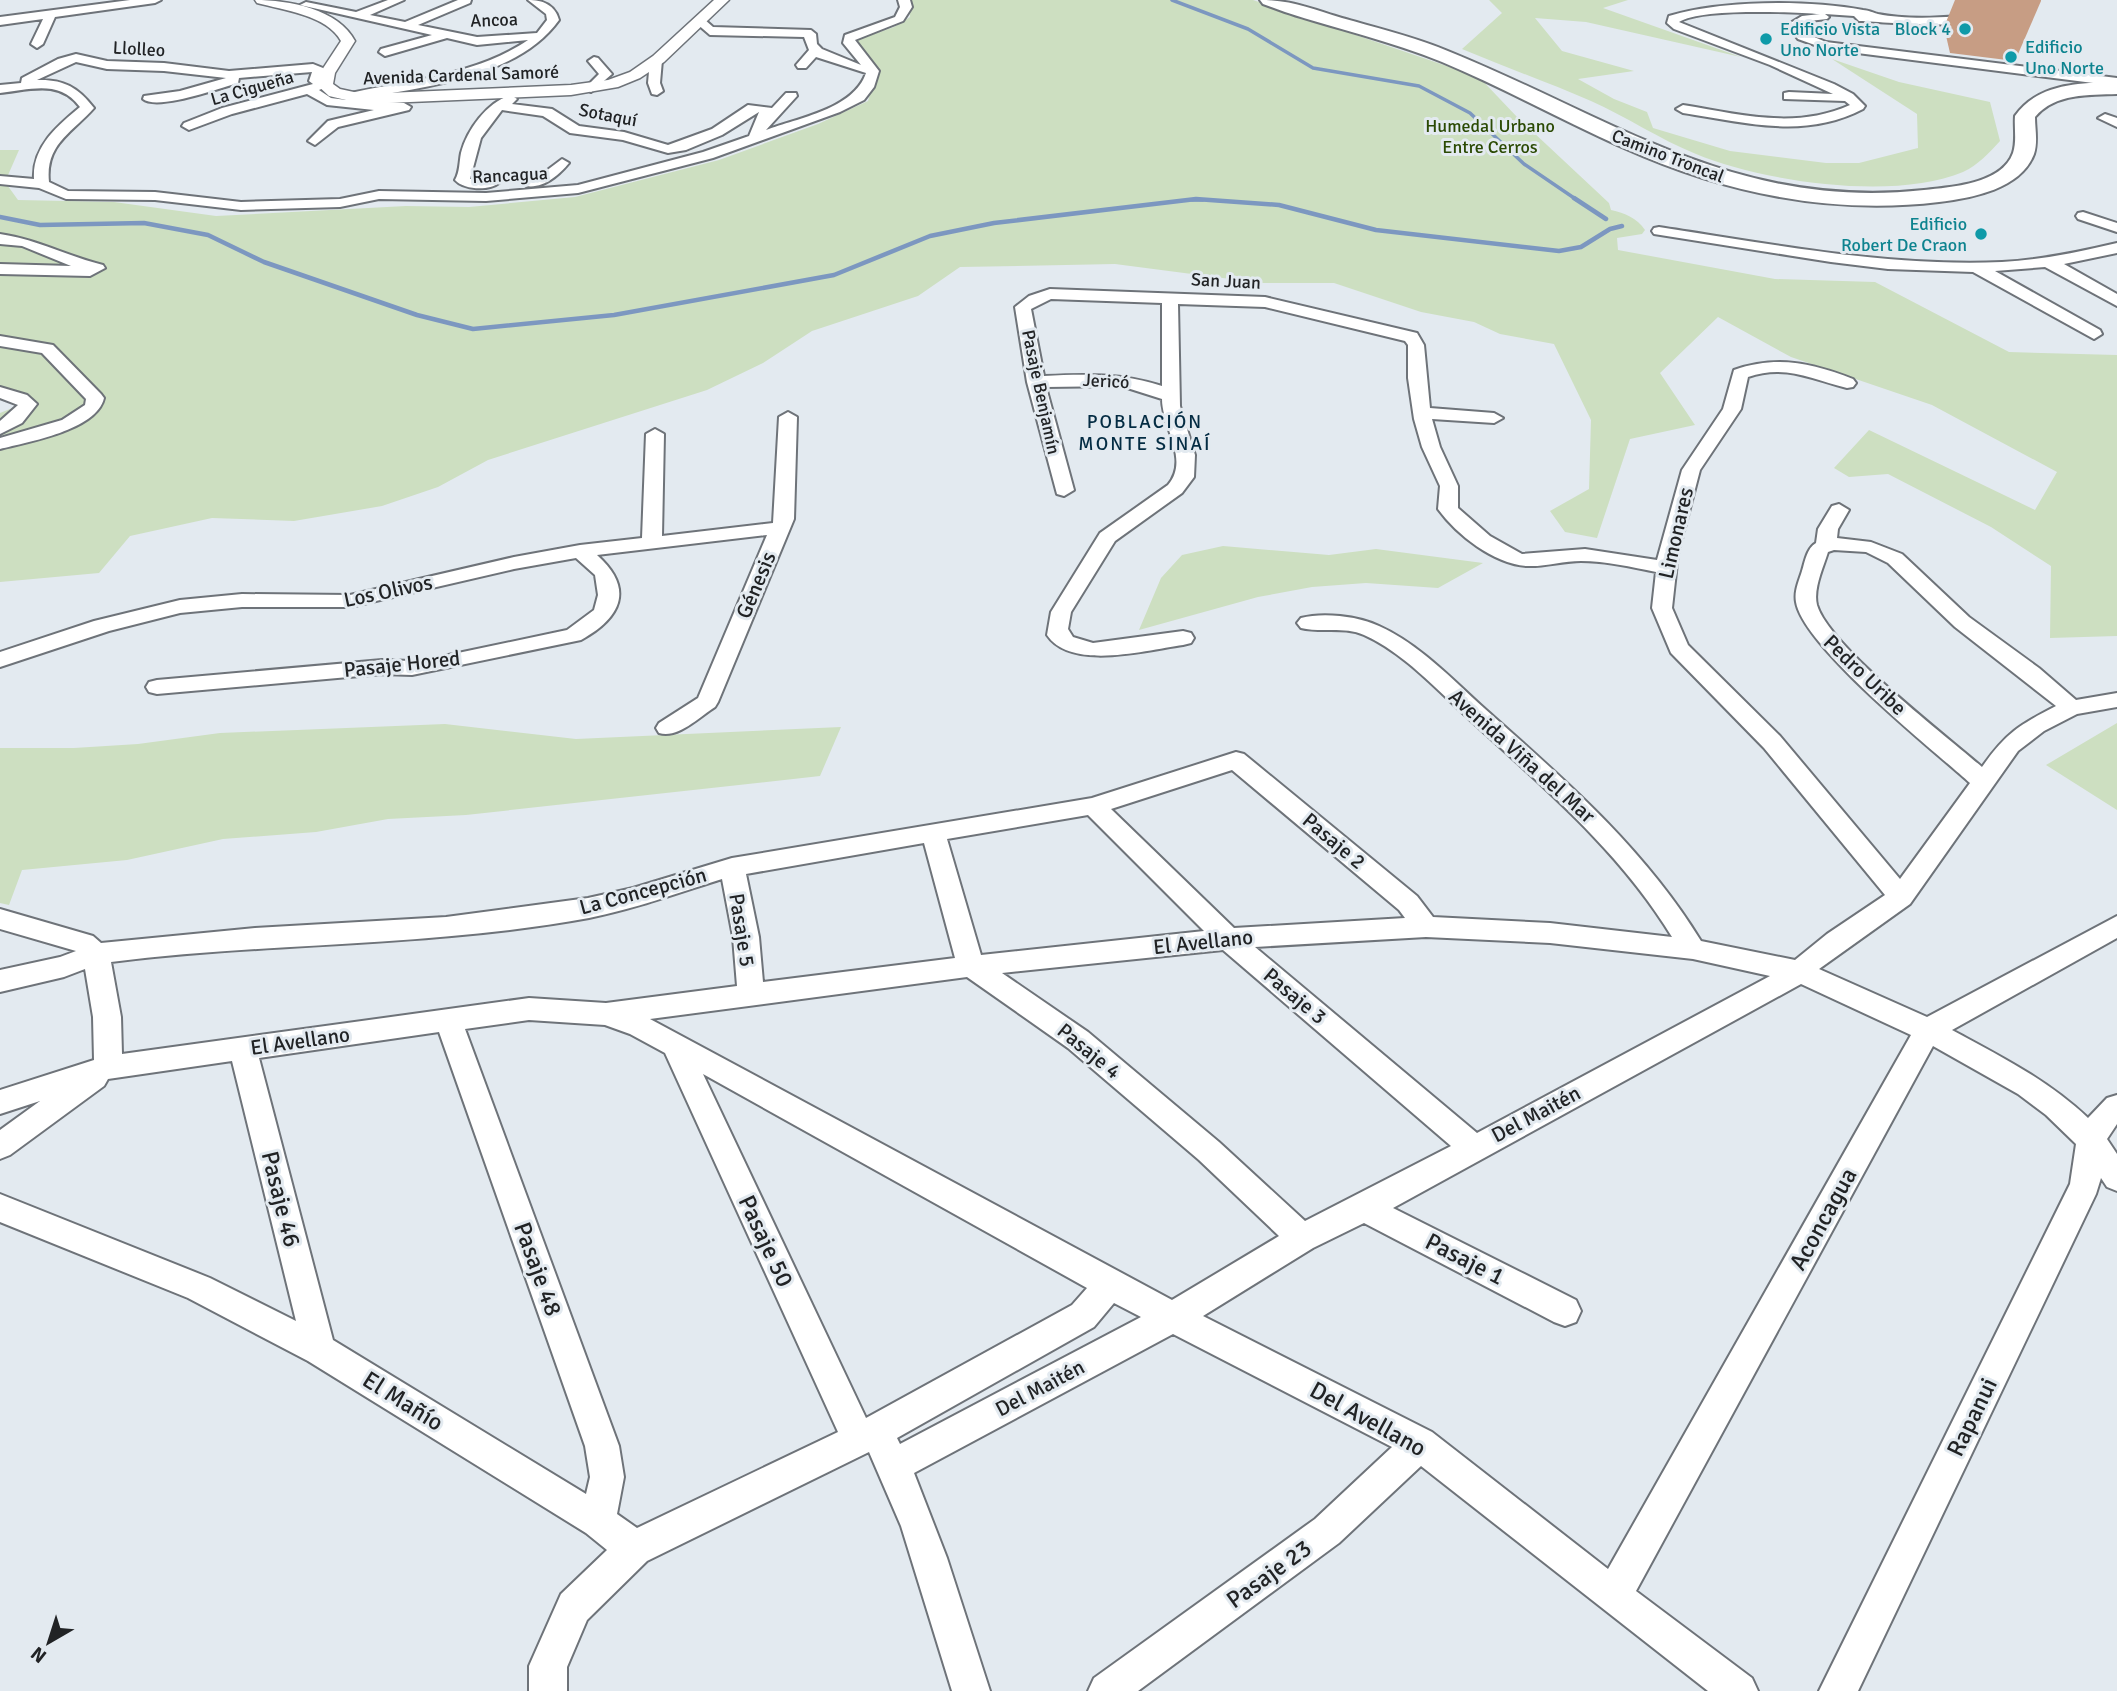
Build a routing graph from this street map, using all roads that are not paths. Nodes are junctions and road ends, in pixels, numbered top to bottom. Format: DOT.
graph roads {
  1 [pos="58,0"];
  2 [pos="155,0"];
  3 [pos="262,0"];
  4 [pos="322,0"];
  5 [pos="398,0"];
  6 [pos="534,0"];
  7 [pos="722,0"];
  8 [pos="1269,0"];
  9 [pos="1289,0"];
  10 [pos="1965,0"];
  11 [pos="466,1"];
  12 [pos="121,6"];
  13 [pos="299,7"];
  14 [pos="904,7"];
  15 [pos="884,10"];
  16 [pos="50,16"];
  17 [pos="358,16"];
  18 [pos="1873,16"];
  19 [pos="0,21"];
  20 [pos="699,21"];
  21 [pos="408,25"];
  22 [pos="544,34"];
  23 [pos="447,35"];
  24 [pos="37,44"];
  25 [pos="816,50"];
  26 [pos="385,52"];
  27 [pos="656,60"];
  28 [pos="594,61"];
  29 [pos="802,65"];
  30 [pos="873,71"];
  31 [pos="256,72"];
  32 [pos="2059,74"];
  33 [pos="2117,82"];
  34 [pos="2080,84"];
  35 [pos="591,88"];
  36 [pos="0,89"];
  37 [pos="2117,89"];
  38 [pos="322,90"];
  39 [pos="657,91"];
  40 [pos="539,92"];
  41 [pos="791,96"];
  42 [pos="1790,96"];
  43 [pos="351,97"];
  44 [pos="149,99"];
  45 [pos="1852,99"];
  46 [pos="305,106"];
  47 [pos="499,106"];
  48 [pos="1683,109"];
  49 [pos="227,111"];
  50 [pos="272,114"];
  51 [pos="762,124"];
  52 [pos="189,126"];
  53 [pos="753,140"];
  54 [pos="316,141"];
  55 [pos="562,163"];
  56 [pos="0,180"];
  57 [pos="531,183"];
  58 [pos="42,184"];
  59 [pos="398,186"];
  60 [pos="306,189"];
  61 [pos="379,195"];
  62 [pos="445,195"];
  63 [pos="486,197"];
  64 [pos="2083,216"];
  65 [pos="2117,228"];
  66 [pos="1659,231"];
  67 [pos="0,239"];
  68 [pos="2114,251"];
  69 [pos="2048,262"];
  70 [pos="1978,268"];
  71 [pos="0,269"];
  72 [pos="1170,297"];
  73 [pos="1035,299"];
  74 [pos="2117,301"];
  75 [pos="2094,334"];
  76 [pos="0,341"];
  77 [pos="1037,382"];
  78 [pos="1847,383"];
  79 [pos="0,392"];
  80 [pos="1172,397"];
  81 [pos="1422,413"];
  82 [pos="788,417"];
  83 [pos="1494,418"];
  84 [pos="0,429"];
  85 [pos="655,434"];
  86 [pos="0,444"];
  87 [pos="1064,490"];
  88 [pos="1839,510"];
  89 [pos="780,528"];
  90 [pos="652,542"];
  91 [pos="1826,544"];
  92 [pos="580,551"];
  93 [pos="1665,568"];
  94 [pos="1308,623"];
  95 [pos="1183,638"];
  96 [pos="0,660"];
  97 [pos="156,687"];
  98 [pos="2117,700"];
  99 [pos="2071,708"];
  100 [pos="667,728"];
  101 [pos="1236,760"];
  102 [pos="1984,782"];
  103 [pos="1093,806"];
  104 [pos="933,833"];
  105 [pos="732,867"];
  106 [pos="1901,897"];
  107 [pos="0,919"];
  108 [pos="2117,926"];
  109 [pos="1426,927"];
  110 [pos="1228,939"];
  111 [pos="1693,949"];
  112 [pos="96,954"];
  113 [pos="971,966"];
  114 [pos="1800,972"];
  115 [pos="0,981"];
  116 [pos="751,993"];
  117 [pos="605,1014"];
  118 [pos="449,1020"];
  119 [pos="1928,1030"];
  120 [pos="674,1043"];
  121 [pos="243,1049"];
  122 [pos="108,1067"];
  123 [pos="0,1102"];
  124 [pos="2117,1107"];
  125 [pos="0,1146"];
  126 [pos="2103,1146"];
  127 [pos="1475,1148"];
  128 [pos="2117,1178"];
  129 [pos="0,1208"];
  130 [pos="1364,1208"];
  131 [pos="1302,1238"];
  132 [pos="1110,1285"];
  133 [pos="1565,1311"];
  134 [pos="1175,1316"];
  135 [pos="319,1350"];
  136 [pos="867,1435"];
  137 [pos="1420,1444"];
  138 [pos="895,1465"];
  139 [pos="598,1521"];
  140 [pos="634,1548"];
  141 [pos="1613,1596"];
  142 [pos="548,1691"];
  143 [pos="971,1691"];
  144 [pos="1107,1691"];
  145 [pos="1739,1691"];
  146 [pos="1838,1691"];
  1 -- 12 [label="street"];
  2 -- 12 [label="street"];
  3 -- 13 [label="street, Avenida Cardenal Samoré"];
  4 -- 13 [label="street"];
  5 -- 17 [label="street"];
  6 -- 22 [label="street"];
  7 -- 20 [label="street, Avenida Cardenal Samoré"];
  8 -- 37 [label="main road, Camino Troncal"];
  9 -- 34 [label="main road, Camino Troncal"];
  10 -- 18 [label="street"];
  11 -- 21 [label="street"];
  12 -- 16 [label="street"];
  13 -- 17 [label="street, Ancoa"];
  13 -- 38 [label="street, Avenida Cardenal Samoré"];
  14 -- 15 [label="street"];
  14 -- 30 [label="street"];
  16 -- 19 [label="street"];
  16 -- 24 [label="street"];
  17 -- 21 [label="street, Ancoa"];
  18 -- 32 [label="street"];
  18 -- 45 [label="street"];
  20 -- 25 [label="street"];
  20 -- 27 [label="street, Avenida Cardenal Samoré"];
  21 -- 23 [label="street, Ancoa"];
  22 -- 23 [label="street, Ancoa"];
  22 -- 43 [label="street"];
  23 -- 26 [label="street"];
  25 -- 29 [label="street"];
  25 -- 30 [label="street"];
  27 -- 35 [label="street, Avenida Cardenal Samoré"];
  27 -- 39 [label="street"];
  28 -- 35 [label="street"];
  30 -- 53 [label="street, Rancagua"];
  31 -- 36 [label="street, Llolleo"];
  31 -- 38 [label="street, Llolleo"];
  31 -- 44 [label="street, Llolleo"];
  32 -- 33 [label="street"];
  32 -- 34 [label="street"];
  33 -- 34 [label="main road, Camino Troncal"];
  35 -- 40 [label="street, Avenida Cardenal Samoré"];
  36 -- 58 [label="street"];
  38 -- 43 [label="street, Avenida Cardenal Samoré"];
  38 -- 46 [label="street"];
  38 -- 49 [label="street, La Cigueña"];
  38 -- 54 [label="street"];
  40 -- 43 [label="street, Avenida Cardenal Samoré"];
  40 -- 47 [label="street"];
  41 -- 51 [label="street"];
  42 -- 45 [label="street"];
  45 -- 48 [label="street"];
  47 -- 51 [label="street, Sotaquí"];
  47 -- 57 [label="street"];
  49 -- 50 [label="street"];
  49 -- 52 [label="street, La Cigueña"];
  51 -- 53 [label="street"];
  53 -- 63 [label="street, Rancagua"];
  55 -- 57 [label="street"];
  56 -- 58 [label="street"];
  57 -- 63 [label="street"];
  58 -- 61 [label="street, Rancagua"];
  59 -- 62 [label="street"];
  60 -- 61 [label="street"];
  61 -- 62 [label="street, Rancagua"];
  62 -- 63 [label="street, Rancagua"];
  64 -- 65 [label="street"];
  66 -- 70 [label="street"];
  67 -- 71 [label="street"];
  68 -- 69 [label="street"];
  69 -- 70 [label="street"];
  69 -- 74 [label="street"];
  70 -- 75 [label="street"];
  72 -- 73 [label="street, San Juan"];
  72 -- 80 [label="street"];
  72 -- 81 [label="street, San Juan"];
  73 -- 77 [label="street, Pasaje Benjamín"];
  76 -- 86 [label="street"];
  77 -- 80 [label="street, Jericó"];
  77 -- 87 [label="street, Pasaje Benjamín"];
  78 -- 93 [label="street, Limonares"];
  79 -- 84 [label="street"];
  80 -- 95 [label="street"];
  81 -- 83 [label="street"];
  81 -- 93 [label="street"];
  82 -- 89 [label="street, Génesis"];
  85 -- 90 [label="street"];
  88 -- 91 [label="street, Pedro Uribe"];
  89 -- 90 [label="street, Los Olivos"];
  89 -- 100 [label="street, Génesis"];
  90 -- 92 [label="street, Los Olivos"];
  91 -- 99 [label="street"];
  91 -- 102 [label="street, Pedro Uribe"];
  92 -- 96 [label="street, Los Olivos"];
  92 -- 97 [label="street, Pasaje Hored"];
  93 -- 106 [label="street, Limonares"];
  94 -- 111 [label="street, Avenida Viña del Mar"];
  98 -- 99 [label="street, Del Maitén"];
  99 -- 102 [label="street, Del Maitén"];
  101 -- 103 [label="street, La Concepción"];
  101 -- 109 [label="street, Pasaje 2"];
  102 -- 106 [label="street, Del Maitén"];
  103 -- 104 [label="street, La Concepción"];
  103 -- 110 [label="street, Pasaje 3"];
  104 -- 105 [label="street, La Concepción"];
  104 -- 113 [label="street"];
  105 -- 112 [label="street, La Concepción"];
  105 -- 116 [label="street, Pasaje 5"];
  106 -- 114 [label="street, Del Maitén"];
  107 -- 112 [label="street"];
  108 -- 119 [label="street"];
  109 -- 110 [label="street, El Avellano"];
  109 -- 111 [label="street, El Avellano"];
  110 -- 113 [label="street, El Avellano"];
  110 -- 127 [label="street, Pasaje 3"];
  111 -- 114 [label="street, El Avellano"];
  112 -- 115 [label="street, La Concepción"];
  112 -- 122 [label="street"];
  113 -- 116 [label="street, El Avellano"];
  113 -- 131 [label="street, Pasaje 4"];
  114 -- 119 [label="street"];
  114 -- 127 [label="street, Del Maitén"];
  116 -- 117 [label="street, El Avellano"];
  117 -- 118 [label="street, El Avellano"];
  117 -- 120 [label="street, El Avellano"];
  118 -- 121 [label="street, El Avellano"];
  118 -- 139 [label="street, Pasaje 48"];
  119 -- 126 [label="street"];
  119 -- 141 [label="street, Aconcagua"];
  120 -- 132 [label="street, El Avellano"];
  120 -- 136 [label="street, Pasaje 50"];
  121 -- 122 [label="street, El Avellano"];
  121 -- 135 [label="street, Pasaje 46"];
  122 -- 123 [label="street, El Avellano"];
  122 -- 125 [label="street"];
  124 -- 126 [label="street"];
  126 -- 128 [label="street"];
  126 -- 146 [label="street, Rapanui"];
  127 -- 130 [label="street, Del Maitén"];
  129 -- 135 [label="street, El Mañío"];
  130 -- 131 [label="street, Del Maitén"];
  130 -- 133 [label="street, Pasaje 1"];
  131 -- 134 [label="street, Del Maitén"];
  132 -- 134 [label="street, El Avellano"];
  132 -- 136 [label="street, Del Maitén"];
  134 -- 137 [label="street, Del Avellano"];
  134 -- 138 [label="street, Del Maitén"];
  135 -- 139 [label="street, El Mañío"];
  136 -- 138 [label="street, Pasaje 50"];
  136 -- 140 [label="street, Del Maitén"];
  137 -- 141 [label="street, Del Avellano"];
  137 -- 144 [label="street, Pasaje 23"];
  138 -- 143 [label="street, Pasaje 50"];
  139 -- 140 [label="street, El Mañío"];
  140 -- 142 [label="street"];
  141 -- 145 [label="street"];
}
